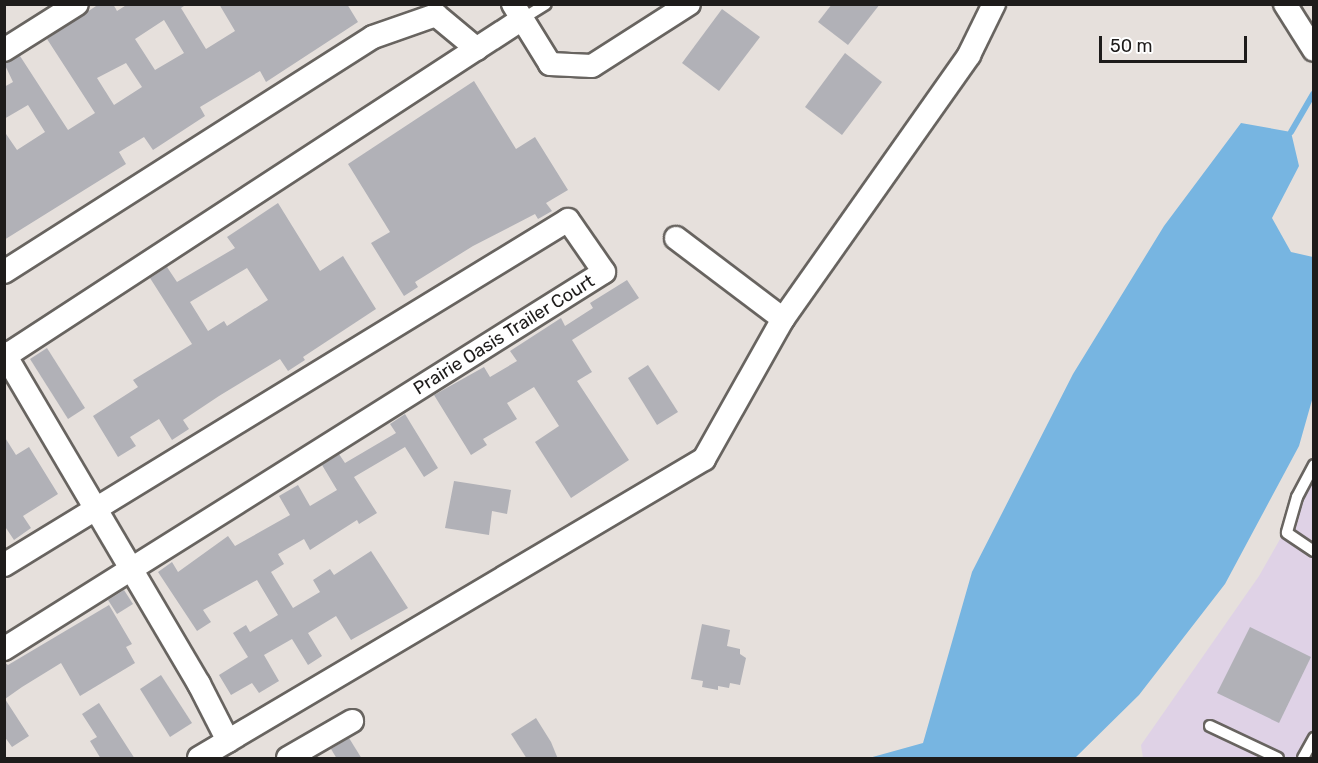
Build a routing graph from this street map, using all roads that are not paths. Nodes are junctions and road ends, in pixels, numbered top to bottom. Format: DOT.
graph roads {
  1 [pos="77,4"];
  2 [pos="546,4"];
  3 [pos="688,4"];
  4 [pos="994,4"];
  5 [pos="1285,4"];
  6 [pos="518,12"];
  7 [pos="477,49"];
  8 [pos="4,50"];
  9 [pos="1314,50"];
  10 [pos="676,238"];
  11 [pos="4,272"];
  12 [pos="783,319"];
  13 [pos="5,355"];
  14 [pos="1314,465"];
  15 [pos="93,508"];
  16 [pos="1314,551"];
  17 [pos="4,565"];
  18 [pos="131,571"];
  19 [pos="4,649"];
  20 [pos="352,721"];
  21 [pos="1210,726"];
  22 [pos="1314,738"];
  23 [pos="228,741"];
  24 [pos="199,759"];
  25 [pos="288,759"];
  26 [pos="1278,759"];
  27 [pos="1303,759"];
  1 -- 8 [label="street"];
  2 -- 6 [label="lane"];
  3 -- 6 [label="street"];
  4 -- 12 [label="street"];
  5 -- 9 [label="street"];
  6 -- 7 [label="street"];
  7 -- 11 [label="street"];
  7 -- 13 [label="street"];
  10 -- 12 [label="street"];
  12 -- 23 [label="street"];
  13 -- 15 [label="street"];
  14 -- 16 [label="lane"];
  15 -- 17 [label="street, Prairie Oasis Trailer Court"];
  15 -- 18 [label="street"];
  15 -- 18 [label="street, Prairie Oasis Trailer Court"];
  18 -- 19 [label="street, Prairie Oasis Trailer Court"];
  18 -- 23 [label="street"];
  20 -- 25 [label="street"];
  21 -- 26 [label="lane"];
  22 -- 27 [label="lane"];
  23 -- 24 [label="street"];
}
